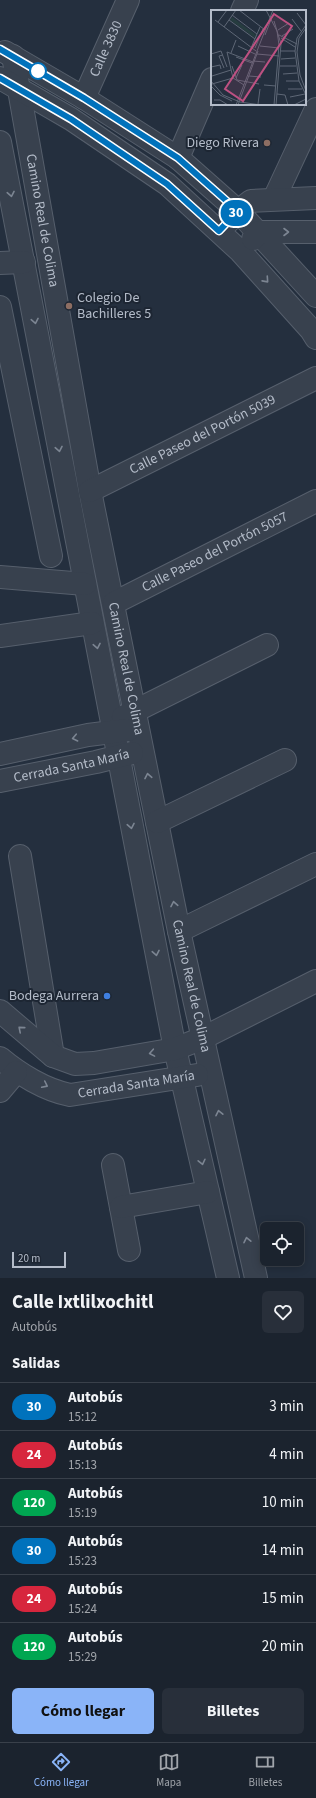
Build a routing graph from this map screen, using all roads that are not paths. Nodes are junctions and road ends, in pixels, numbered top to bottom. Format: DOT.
graph roads {
  1 [pos="128,0"];
  2 [pos="247,0"];
  3 [pos="242,10"];
  4 [pos="6,52"];
  5 [pos="0,78"];
  6 [pos="211,81"];
  7 [pos="19,88"];
  8 [pos="84,98"];
  9 [pos="316,109"];
  10 [pos="0,142"];
  11 [pos="178,158"];
  12 [pos="316,198"];
  13 [pos="274,199"];
  14 [pos="238,211"];
  15 [pos="219,231"];
  16 [pos="259,232"];
  17 [pos="316,232"];
  18 [pos="240,251"];
  19 [pos="24,262"];
  20 [pos="0,263"];
  21 [pos="55,292"];
  22 [pos="31,296"];
  23 [pos="316,296"];
  24 [pos="0,307"];
  25 [pos="316,338"];
  26 [pos="316,378"];
  27 [pos="90,492"];
  28 [pos="316,502"];
  29 [pos="51,556"];
  30 [pos="0,577"];
  31 [pos="85,584"];
  32 [pos="114,603"];
  33 [pos="92,622"];
  34 [pos="0,636"];
  35 [pos="267,645"];
  36 [pos="137,720"];
  37 [pos="112,728"];
  38 [pos="143,750"];
  39 [pos="0,754"];
  40 [pos="118,756"];
  41 [pos="285,760"];
  42 [pos="0,782"];
  43 [pos="157,822"];
  44 [pos="20,856"];
  45 [pos="316,864"];
  46 [pos="179,931"];
  47 [pos="316,981"];
  48 [pos="0,1011"];
  49 [pos="203,1038"];
  50 [pos="175,1049"];
  51 [pos="53,1056"];
  52 [pos="0,1058"];
  53 [pos="16,1072"];
  54 [pos="210,1073"];
  55 [pos="183,1078"];
  56 [pos="0,1091"];
  57 [pos="113,1165"];
  58 [pos="208,1192"];
  59 [pos="121,1207"];
  60 [pos="129,1250"];
  61 [pos="228,1278"];
  62 [pos="256,1278"];
  1 -- 8 [label="street, Calle 3830"];
  2 -- 3 [label="street"];
  4 -- 7 [label="street, Camino Real de Colima"];
  4 -- 8 [label="street"];
  5 -- 7 [label="street"];
  6 -- 11 [label="street"];
  7 -- 15 [label="street"];
  7 -- 21 [label="street, Camino Real de Colima"];
  8 -- 11 [label="street"];
  9 -- 13 [label="street"];
  10 -- 19 [label="street, Camino Real de Colima, one-way"];
  11 -- 14 [label="street"];
  12 -- 13 [label="street"];
  13 -- 14 [label="street"];
  14 -- 15 [label="street"];
  14 -- 16 [label="street"];
  15 -- 18 [label="street"];
  16 -- 17 [label="street, one-way"];
  16 -- 18 [label="street"];
  16 -- 23 [label="street"];
  18 -- 25 [label="street, one-way"];
  19 -- 20 [label="street"];
  19 -- 22 [label="street, Camino Real de Colima"];
  21 -- 22 [label="street"];
  21 -- 27 [label="street, Camino Real de Colima"];
  22 -- 31 [label="street, Camino Real de Colima, one-way"];
  24 -- 29 [label="street"];
  26 -- 27 [label="street, Calle Paseo del Portón 5039"];
  27 -- 32 [label="street, Camino Real de Colima"];
  28 -- 32 [label="street, Calle Paseo del Portón 5057"];
  30 -- 31 [label="street"];
  31 -- 33 [label="street, Camino Real de Colima"];
  32 -- 36 [label="street, Camino Real de Colima"];
  33 -- 34 [label="street"];
  33 -- 37 [label="street, Camino Real de Colima, one-way"];
  35 -- 36 [label="street, Cerrada Santa María"];
  36 -- 37 [label="street, Cerrada Santa María"];
  36 -- 38 [label="street, Camino Real de Colima"];
  37 -- 39 [label="street, Cerrada Santa María, one-way"];
  37 -- 40 [label="street, Camino Real de Colima"];
  38 -- 40 [label="street, Cerrada Santa María"];
  43 -- 38 [label="street, Camino Real de Colima, one-way"];
  40 -- 42 [label="street, Cerrada Santa María"];
  40 -- 50 [label="street, Camino Real de Colima, one-way"];
  41 -- 43 [label="street"];
  46 -- 43 [label="street, Camino Real de Colima, one-way"];
  44 -- 51 [label="street"];
  45 -- 46 [label="street"];
  46 -- 49 [label="street, Camino Real de Colima"];
  47 -- 49 [label="street, Cerrada Santa María"];
  51 -- 48 [label="street, Cerrada Santa María, one-way"];
  49 -- 50 [label="street, Cerrada Santa María"];
  49 -- 54 [label="street, Camino Real de Colima"];
  50 -- 51 [label="street, Cerrada Santa María, one-way"];
  50 -- 55 [label="street, Camino Real de Colima"];
  52 -- 53 [label="street, Cerrada Santa María"];
  53 -- 55 [label="street, Cerrada Santa María, one-way"];
  53 -- 56 [label="street"];
  54 -- 55 [label="street, Cerrada Santa María"];
  62 -- 54 [label="street, Camino Real de Colima, one-way"];
  55 -- 58 [label="street, Camino Real de Colima, one-way"];
  57 -- 59 [label="street"];
  58 -- 59 [label="street"];
  58 -- 61 [label="street, Camino Real de Colima"];
  59 -- 60 [label="street"];
}
